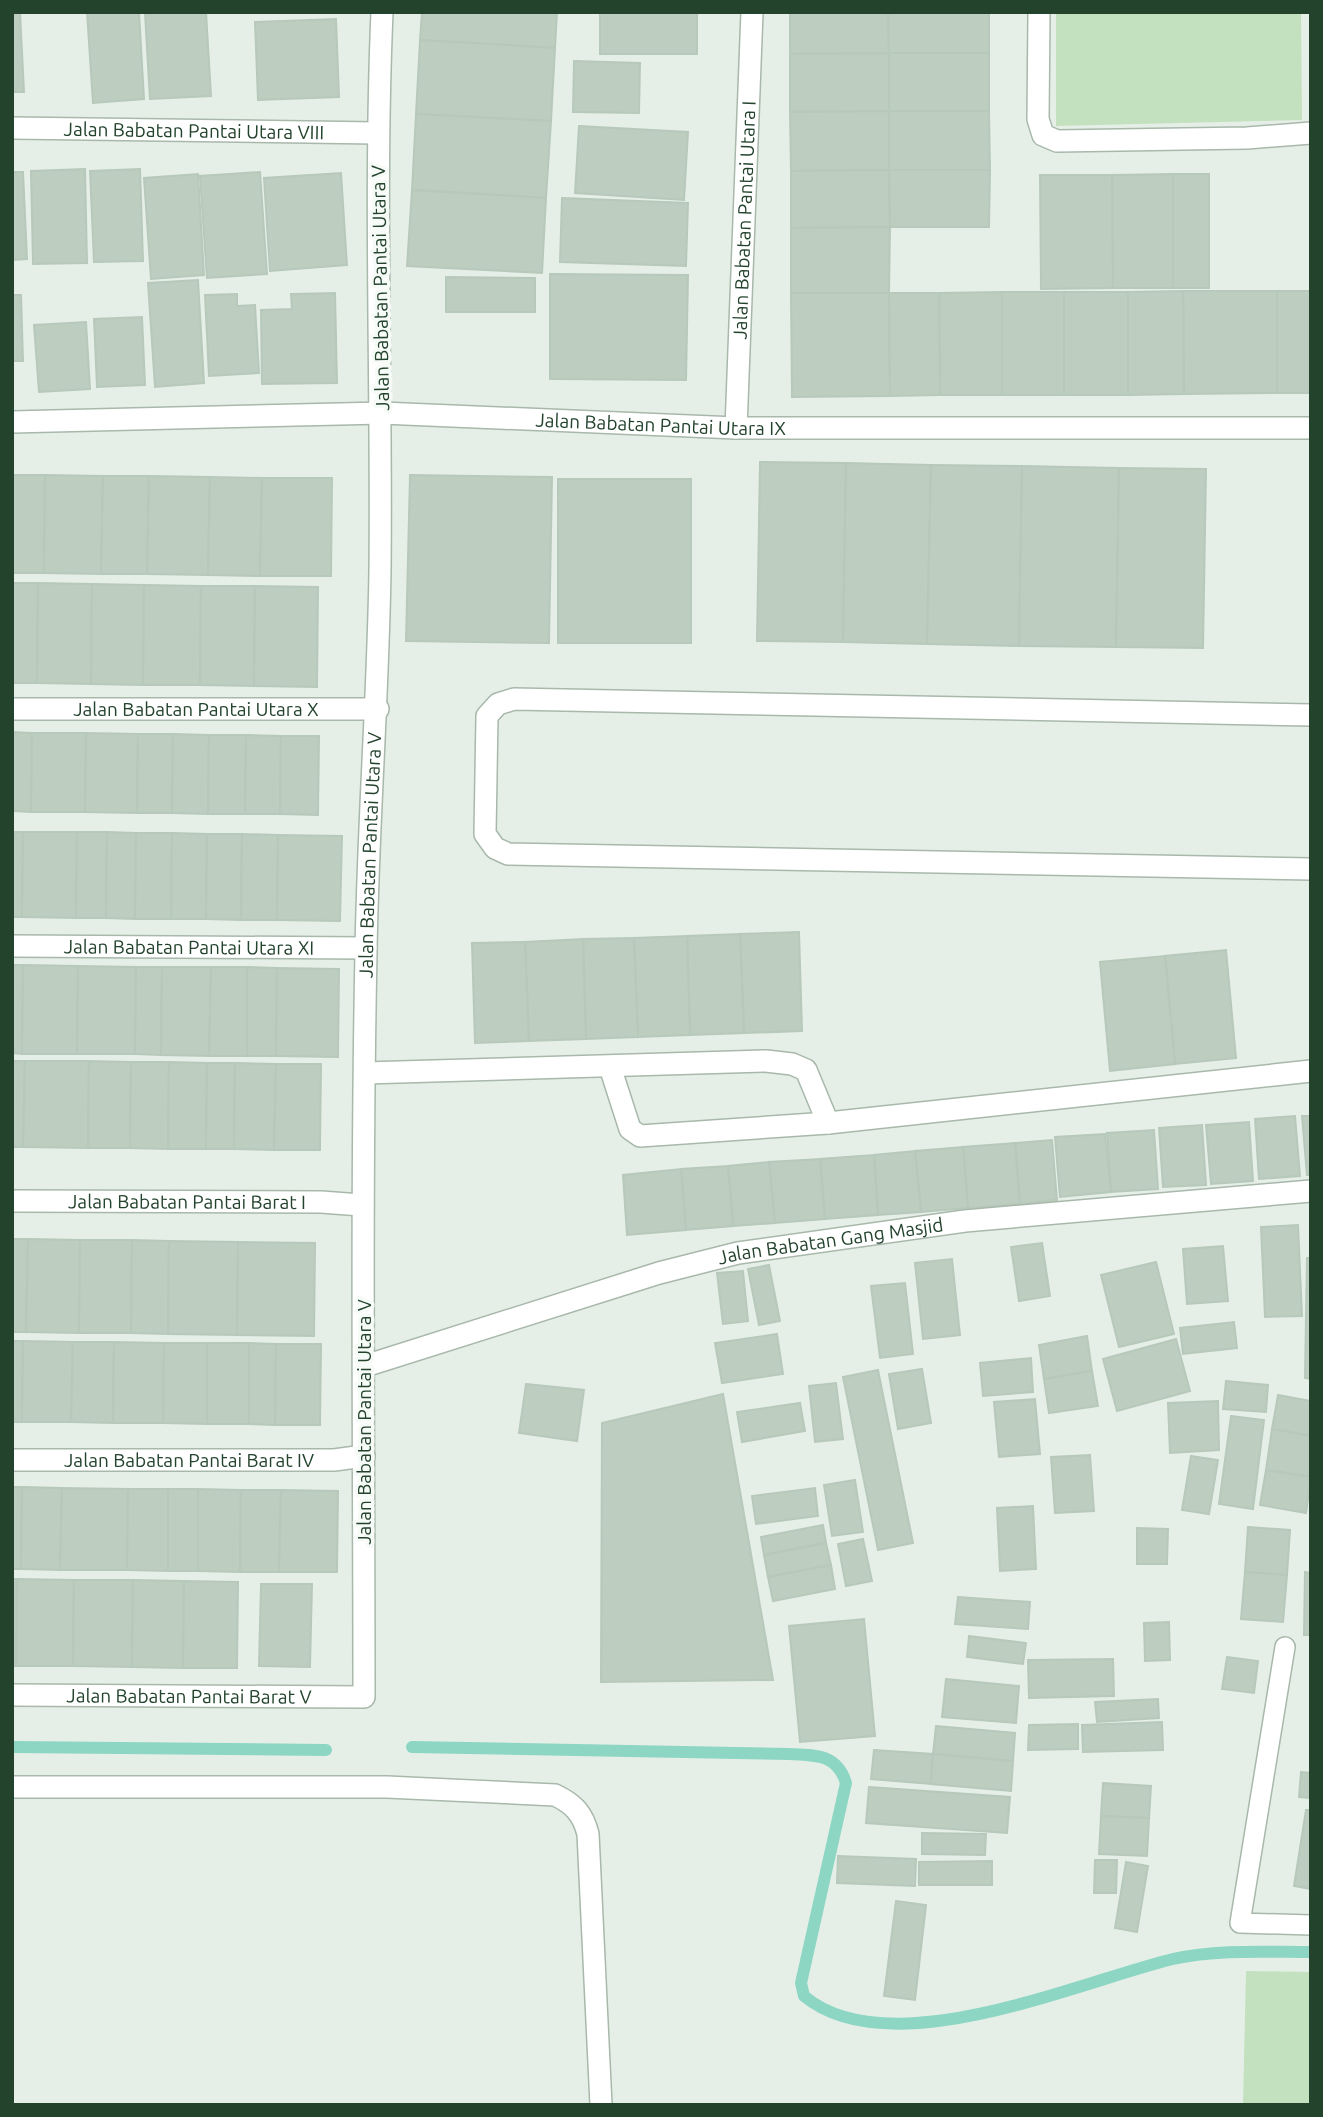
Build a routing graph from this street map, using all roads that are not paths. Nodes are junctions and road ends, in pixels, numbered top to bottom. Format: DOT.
graph roads {
  1 [pos="382,12"];
  2 [pos="752,12"];
  3 [pos="1039,12"];
  4 [pos="12,128"];
  5 [pos="377,133"];
  6 [pos="1311,133"];
  7 [pos="382,413"];
  8 [pos="12,422"];
  9 [pos="736,428"];
  10 [pos="1311,428"];
  11 [pos="12,709"];
  12 [pos="378,709"];
  13 [pos="1311,715"];
  14 [pos="1311,869"];
  15 [pos="12,946"];
  16 [pos="366,948"];
  17 [pos="610,1067"];
  18 [pos="1311,1071"];
  19 [pos="365,1073"];
  20 [pos="828,1123"];
  21 [pos="1311,1191"];
  22 [pos="12,1201"];
  23 [pos="361,1205"];
  24 [pos="365,1366"];
  25 [pos="364,1456"];
  26 [pos="12,1460"];
  27 [pos="1285,1647"];
  28 [pos="12,1695"];
  29 [pos="364,1698"];
  30 [pos="12,1787"];
  31 [pos="1311,1925"];
  32 [pos="601,2105"];
  1 -- 5 [label="street, Jalan Babatan Pantai Utara V"];
  2 -- 9 [label="street, Jalan Babatan Pantai Utara I"];
  3 -- 6 [label="street"];
  4 -- 5 [label="street, Jalan Babatan Pantai Utara VIII"];
  5 -- 7 [label="street, Jalan Babatan Pantai Utara V"];
  7 -- 8 [label="street, Jalan Babatan Pantai Utara IX"];
  7 -- 9 [label="street, Jalan Babatan Pantai Utara IX"];
  7 -- 12 [label="street, Jalan Babatan Pantai Utara V"];
  9 -- 10 [label="street, Jalan Babatan Pantai Utara IX"];
  11 -- 12 [label="street, Jalan Babatan Pantai Utara X"];
  12 -- 16 [label="street, Jalan Babatan Pantai Utara V"];
  13 -- 14 [label="street"];
  15 -- 16 [label="street, Jalan Babatan Pantai Utara XI"];
  16 -- 19 [label="street, Jalan Babatan Pantai Utara V"];
  17 -- 19 [label="street"];
  17 -- 20 [label="street"];
  17 -- 20 [label="street"];
  18 -- 20 [label="street"];
  19 -- 23 [label="street, Jalan Babatan Pantai Utara V"];
  21 -- 24 [label="street, Jalan Babatan Gang Masjid"];
  22 -- 23 [label="street, Jalan Babatan Pantai Barat I"];
  23 -- 24 [label="street, Jalan Babatan Pantai Utara V"];
  24 -- 25 [label="street, Jalan Babatan Pantai Utara V"];
  25 -- 26 [label="street, Jalan Babatan Pantai Barat IV"];
  25 -- 29 [label="street, Jalan Babatan Pantai Utara V"];
  27 -- 31 [label="lane"];
  28 -- 29 [label="street, Jalan Babatan Pantai Barat V"];
  30 -- 32 [label="street"];
}
